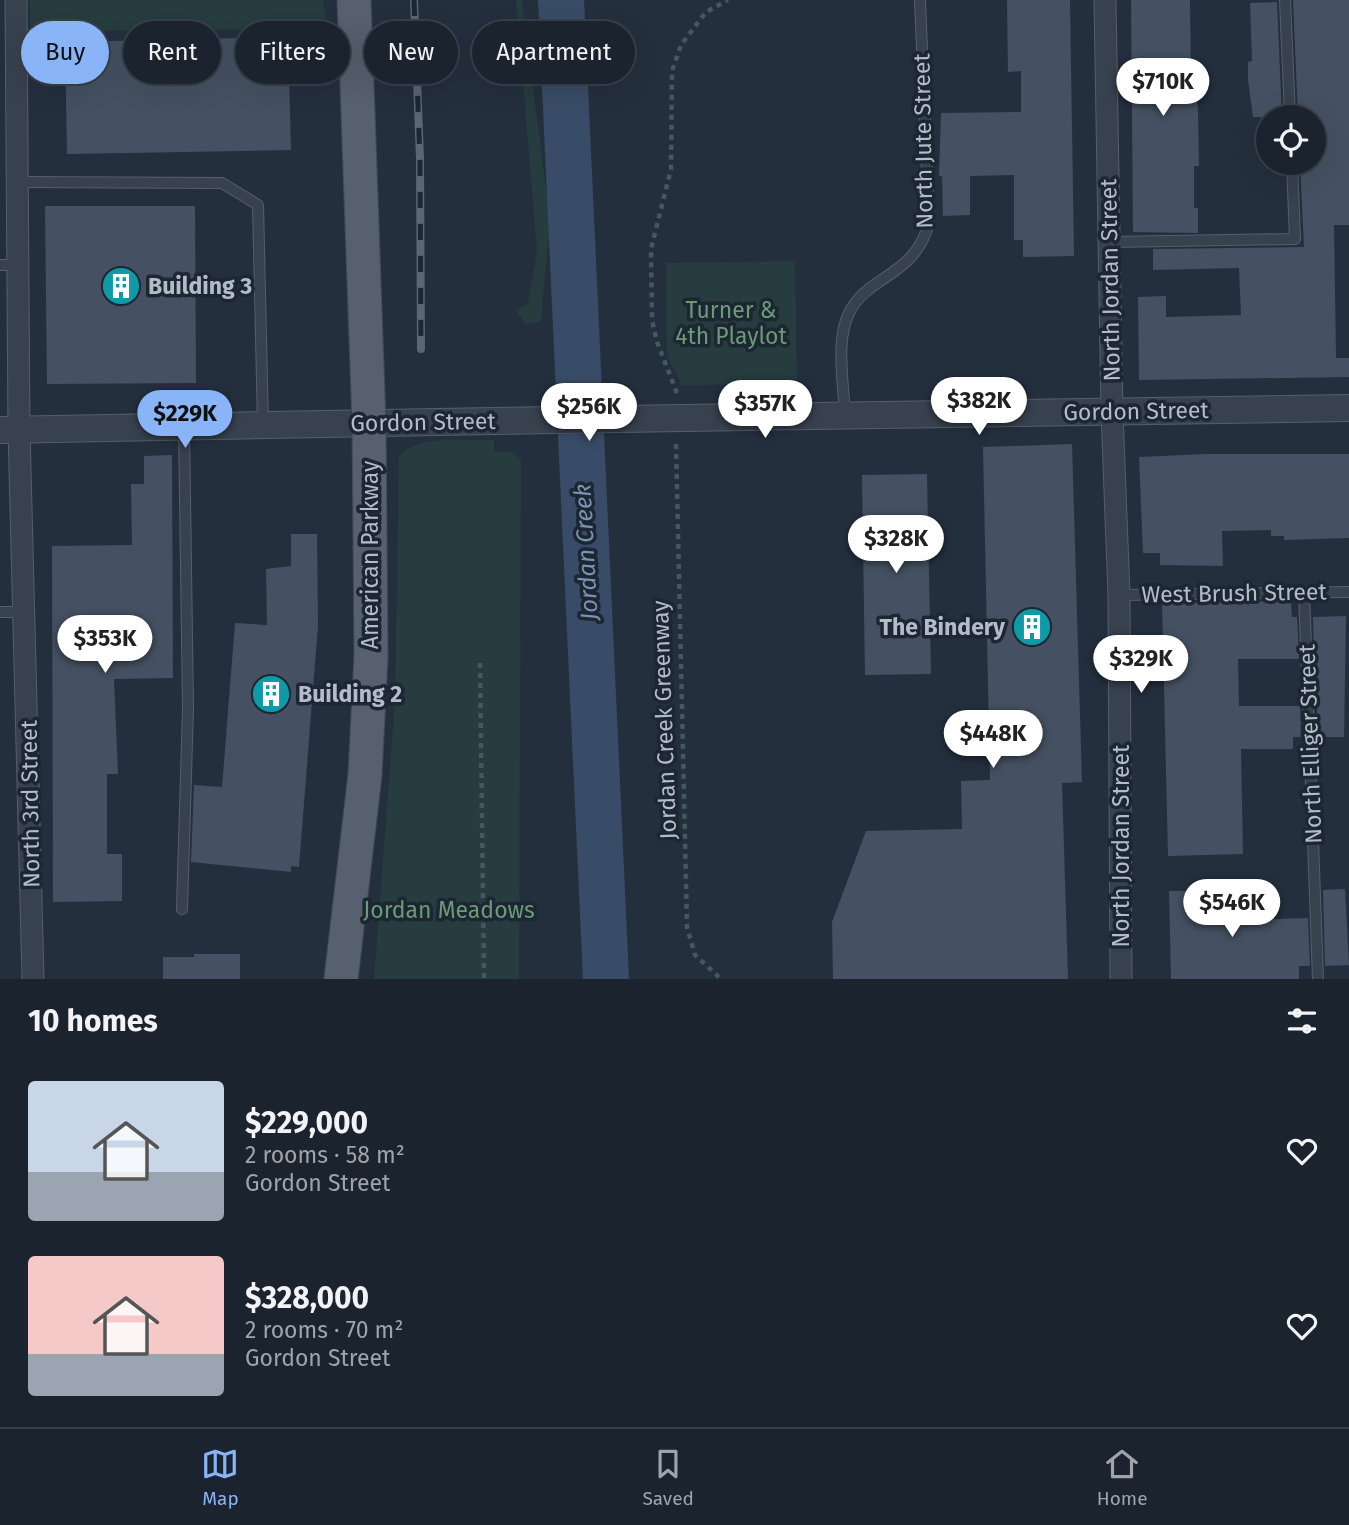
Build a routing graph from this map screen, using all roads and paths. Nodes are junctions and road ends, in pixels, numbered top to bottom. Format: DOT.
graph roads {
  1 [pos="16,0"];
  2 [pos="354,0"];
  3 [pos="728,0"];
  4 [pos="920,0"];
  5 [pos="1105,0"];
  6 [pos="1285,0"];
  7 [pos="1289,105"];
  8 [pos="1292,175"];
  9 [pos="19,182"];
  10 [pos="1109,242"];
  11 [pos="10,265"];
  12 [pos="677,391"];
  13 [pos="1349,408"];
  14 [pos="1112,412"];
  15 [pos="845,416"];
  16 [pos="369,423"];
  17 [pos="263,425"];
  18 [pos="184,426"];
  19 [pos="10,430"];
  20 [pos="676,447"];
  21 [pos="1349,592"];
  22 [pos="1304,593"];
  23 [pos="1119,595"];
  24 [pos="0,612"];
  25 [pos="25,612"];
  26 [pos="480,663"];
  27 [pos="183,909"];
  28 [pos="33,979"];
  29 [pos="341,979"];
  30 [pos="484,979"];
  31 [pos="721,979"];
  32 [pos="1121,979"];
  33 [pos="1318,979"];
  1 -- 9 [label="street, North 3rd Street"];
  2 -- 16 [label="main road, American Parkway"];
  3 -- 12 [label="path"];
  4 -- 15 [label="lane, North Jute Street"];
  5 -- 10 [label="street, North Jordan Street"];
  6 -- 7 [label="lane"];
  8 -- 10 [label="lane"];
  9 -- 11 [label="street, North 3rd Street"];
  9 -- 17 [label="lane"];
  10 -- 14 [label="street, North Jordan Street"];
  11 -- 19 [label="street, North 3rd Street"];
  13 -- 14 [label="street, Gordon Street"];
  14 -- 15 [label="street, Gordon Street"];
  14 -- 23 [label="street, North Jordan Street"];
  15 -- 16 [label="street, Gordon Street, bridge"];
  16 -- 17 [label="street, Gordon Street"];
  16 -- 29 [label="main road, American Parkway"];
  17 -- 18 [label="street, Gordon Street"];
  18 -- 19 [label="street, Gordon Street"];
  18 -- 27 [label="lane"];
  19 -- 25 [label="street, North 3rd Street"];
  20 -- 31 [label="path, Jordan Creek Greenway"];
  21 -- 22 [label="lane, West Brush Street"];
  22 -- 23 [label="lane, West Brush Street"];
  22 -- 33 [label="lane, North Elliger Street"];
  23 -- 32 [label="street, North Jordan Street"];
  24 -- 25 [label="lane"];
  25 -- 28 [label="street, North 3rd Street"];
  26 -- 30 [label="path"];
}
